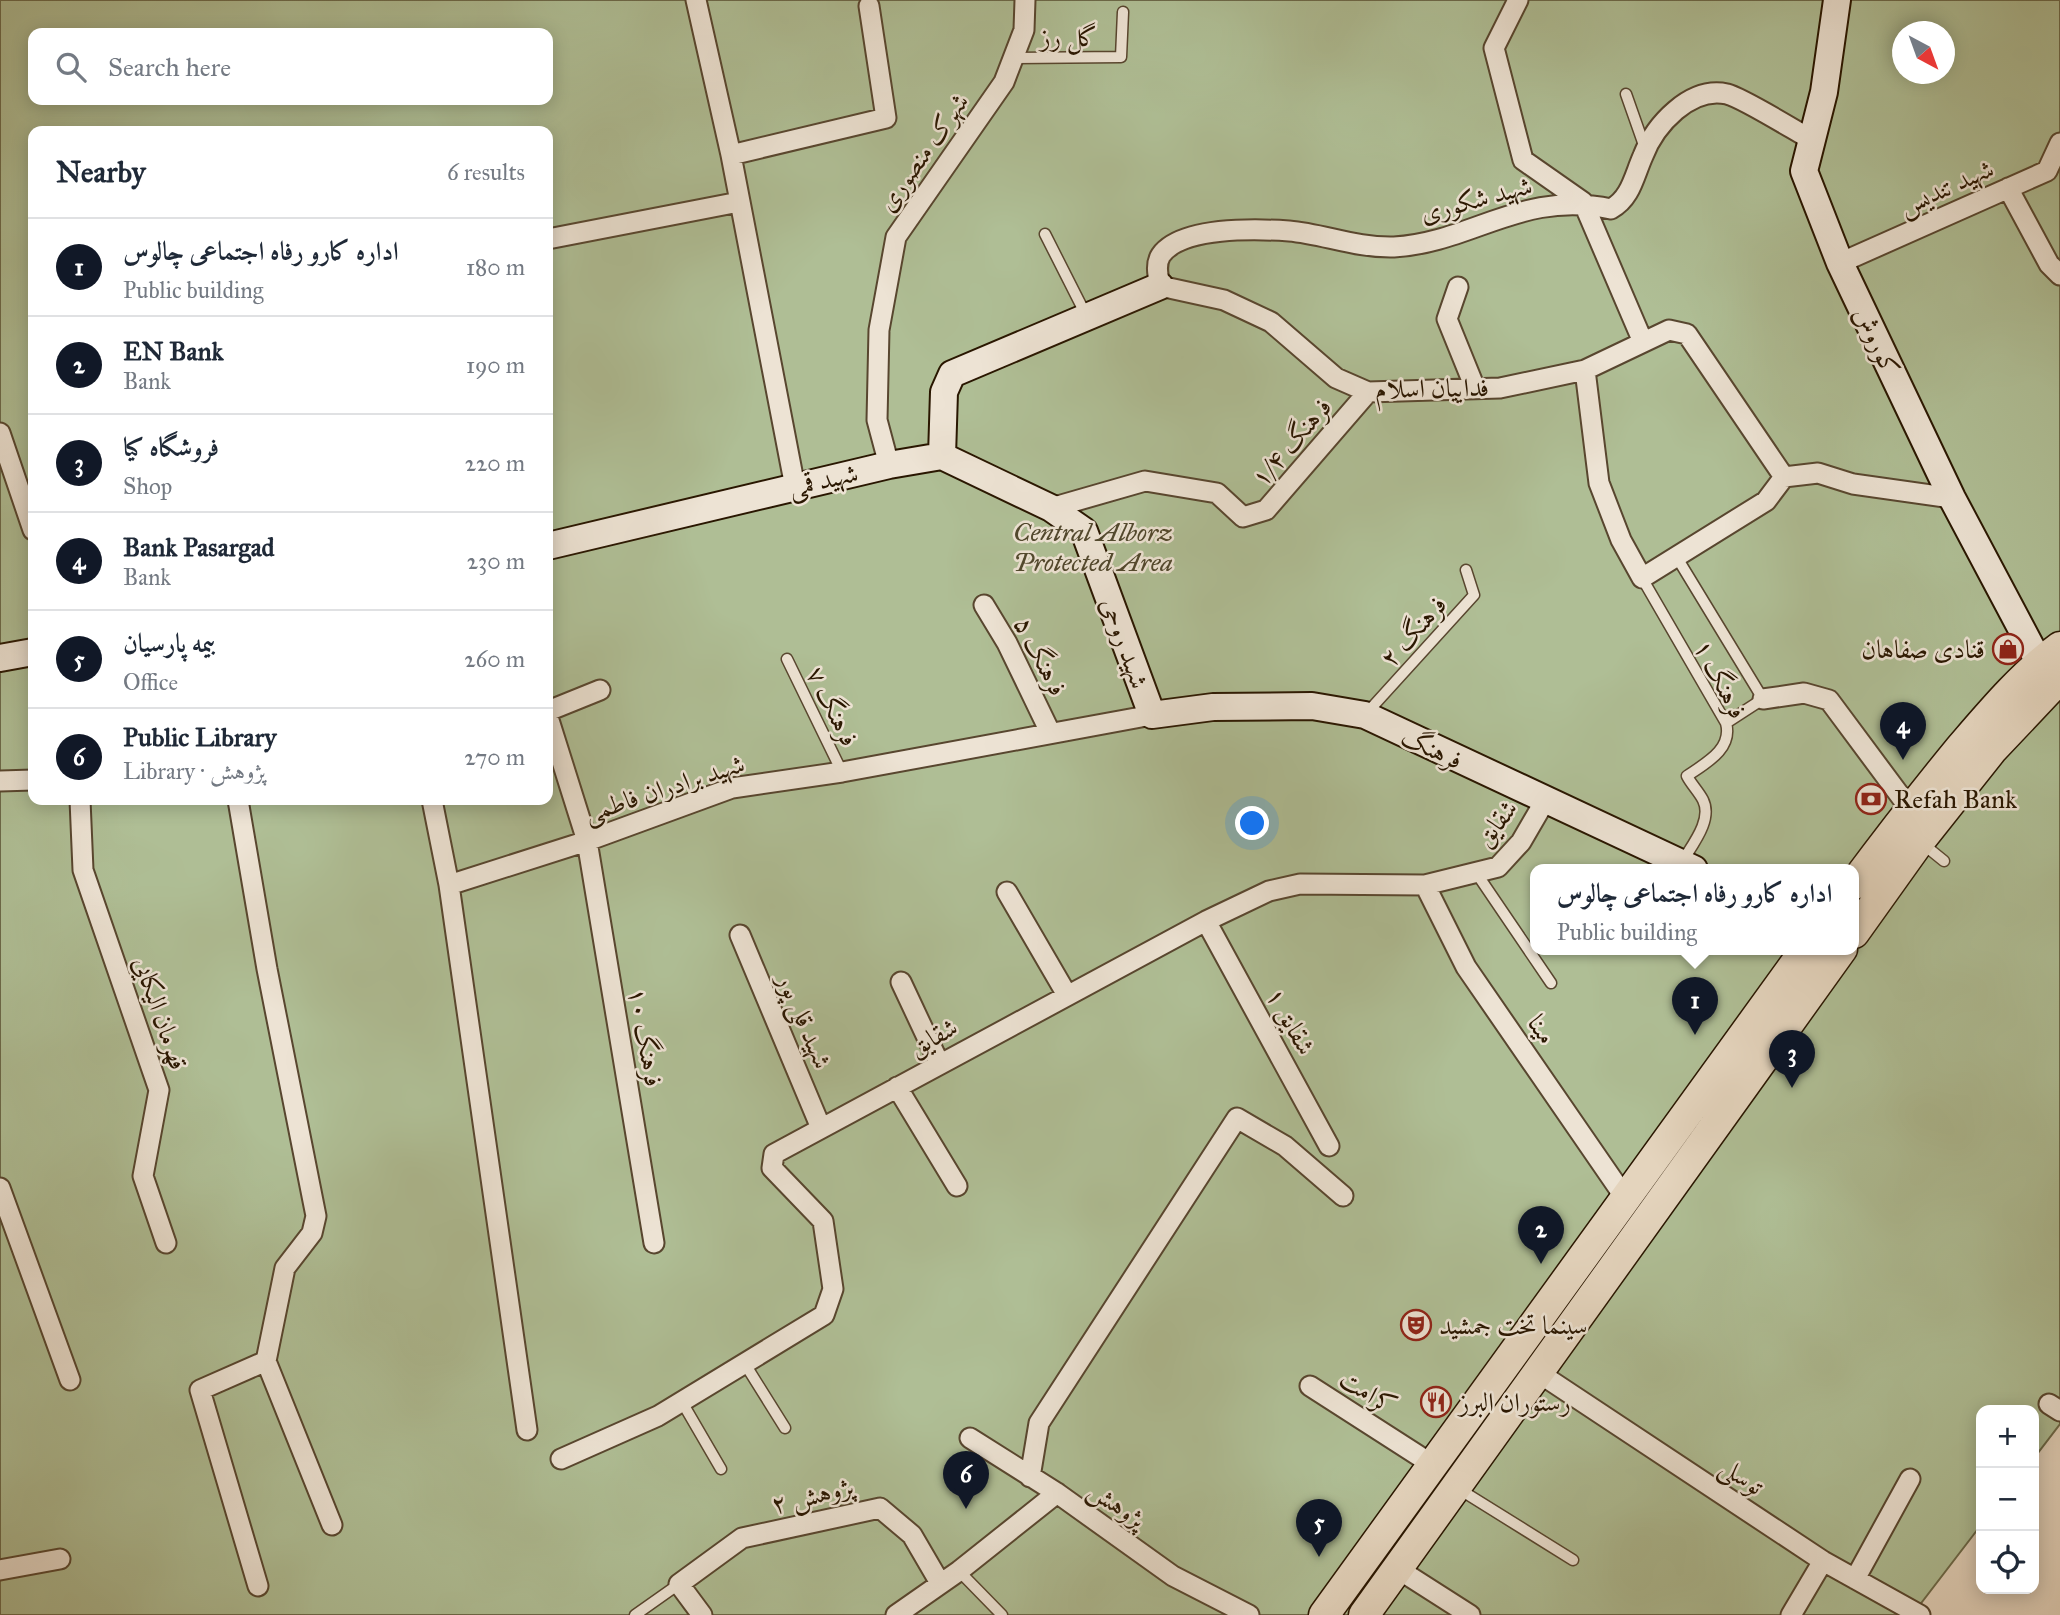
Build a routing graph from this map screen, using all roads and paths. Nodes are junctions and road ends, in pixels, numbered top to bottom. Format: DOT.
graph roads {
  1 [pos="696,0"];
  2 [pos="1025,0"];
  3 [pos="1518,0"];
  4 [pos="1837,0"];
  5 [pos="869,6"];
  6 [pos="1123,12"];
  7 [pos="1013,58"];
  8 [pos="1626,94"];
  9 [pos="1812,140"];
  10 [pos="2060,143"];
  11 [pos="1645,149"];
  12 [pos="731,155"];
  13 [pos="2008,188"];
  14 [pos="738,202"];
  15 [pos="1583,202"];
  16 [pos="1045,234"];
  17 [pos="553,238"];
  18 [pos="1840,264"];
  19 [pos="2058,270"];
  20 [pos="1160,286"];
  21 [pos="1458,287"];
  22 [pos="1088,318"];
  23 [pos="1643,342"];
  24 [pos="1585,370"];
  25 [pos="1475,388"];
  26 [pos="1368,393"];
  27 [pos="1,433"];
  28 [pos="942,456"];
  29 [pos="889,465"];
  30 [pos="1784,477"];
  31 [pos="795,486"];
  32 [pos="1952,498"];
  33 [pos="1051,508"];
  34 [pos="28,515"];
  35 [pos="553,545"];
  36 [pos="1675,555"];
  37 [pos="1466,569"];
  38 [pos="1642,578"];
  39 [pos="984,605"];
  40 [pos="28,653"];
  41 [pos="0,659"];
  42 [pos="787,659"];
  43 [pos="2053,662"];
  44 [pos="600,690"];
  45 [pos="1763,699"];
  46 [pos="553,709"];
  47 [pos="1152,715"];
  48 [pos="1365,715"];
  49 [pos="1726,723"];
  50 [pos="1050,732"];
  51 [pos="553,733"];
  52 [pos="842,772"];
  53 [pos="28,780"];
  54 [pos="0,781"];
  55 [pos="1546,799"];
  56 [pos="80,805"];
  57 [pos="239,805"];
  58 [pos="433,805"];
  59 [pos="1909,825"];
  60 [pos="587,841"];
  61 [pos="1944,861"];
  62 [pos="1684,864"];
  63 [pos="1689,864"];
  64 [pos="1477,874"];
  65 [pos="1859,879"];
  66 [pos="449,885"];
  67 [pos="1424,885"];
  68 [pos="1007,892"];
  69 [pos="1206,920"];
  70 [pos="1859,923"];
  71 [pos="740,935"];
  72 [pos="1530,952"];
  73 [pos="1532,955"];
  74 [pos="1802,955"];
  75 [pos="1838,955"];
  76 [pos="901,982"];
  77 [pos="1551,983"];
  78 [pos="1067,995"];
  79 [pos="939,1063"];
  80 [pos="897,1087"];
  81 [pos="821,1128"];
  82 [pos="1329,1146"];
  83 [pos="957,1186"];
  84 [pos="0,1188"];
  85 [pos="1343,1196"];
  86 [pos="1626,1199"];
  87 [pos="166,1243"];
  88 [pos="654,1243"];
  89 [pos="266,1361"];
  90 [pos="745,1364"];
  91 [pos="1539,1374"];
  92 [pos="70,1381"];
  93 [pos="1310,1387"];
  94 [pos="682,1402"];
  95 [pos="785,1428"];
  96 [pos="527,1430"];
  97 [pos="970,1438"];
  98 [pos="561,1459"];
  99 [pos="1433,1465"];
  100 [pos="721,1469"];
  101 [pos="1030,1476"];
  102 [pos="1910,1479"];
  103 [pos="1456,1487"];
  104 [pos="1057,1493"];
  105 [pos="332,1525"];
  106 [pos="60,1559"];
  107 [pos="1573,1560"];
  108 [pos="1824,1561"];
  109 [pos="1398,1569"];
  110 [pos="0,1570"];
  111 [pos="959,1571"];
  112 [pos="1855,1579"];
  113 [pos="940,1583"];
  114 [pos="679,1584"];
  115 [pos="258,1586"];
  116 [pos="905,1613"];
  117 [pos="635,1615"];
  118 [pos="702,1615"];
  119 [pos="1002,1615"];
  120 [pos="1249,1615"];
  121 [pos="1324,1615"];
  122 [pos="1364,1615"];
  123 [pos="1470,1615"];
  124 [pos="1791,1615"];
  125 [pos="1920,1615"];
  1 -- 12 [label="street"];
  2 -- 7 [label="street, شهرک منصوری"];
  3 -- 15 [label="street"];
  4 -- 9 [label="street, کوروش"];
  5 -- 12 [label="street"];
  6 -- 7 [label="lane, گل رز"];
  7 -- 29 [label="street, شهرک منصوری"];
  8 -- 11 [label="lane"];
  9 -- 11 [label="street, شهید شکوری"];
  9 -- 18 [label="street, کوروش"];
  10 -- 13 [label="street, شهید تندیس"];
  11 -- 15 [label="street, شهید شکوری"];
  12 -- 14 [label="street"];
  13 -- 18 [label="street, شهید تندیس"];
  13 -- 19 [label="street"];
  14 -- 17 [label="street"];
  14 -- 31 [label="street"];
  15 -- 20 [label="street, شهید شکوری"];
  15 -- 23 [label="street"];
  16 -- 22 [label="lane"];
  18 -- 32 [label="street, کوروش"];
  20 -- 22 [label="street"];
  20 -- 26 [label="street, فداییان اسلام"];
  21 -- 25 [label="street"];
  22 -- 28 [label="street"];
  23 -- 24 [label="street, فداییان اسلام"];
  23 -- 30 [label="street, فداییان اسلام"];
  24 -- 25 [label="street, فداییان اسلام"];
  24 -- 38 [label="street"];
  25 -- 26 [label="street, فداییان اسلام"];
  26 -- 33 [label="street, فرهنگ ۱/۴"];
  27 -- 34 [label="street"];
  28 -- 29 [label="street, شهید قمی"];
  28 -- 33 [label="street"];
  29 -- 31 [label="street, شهید قمی"];
  30 -- 32 [label="street"];
  30 -- 36 [label="street"];
  31 -- 35 [label="street, شهید قمی"];
  32 -- 43 [label="street, کوروش"];
  33 -- 47 [label="street, شهید روحی"];
  36 -- 38 [label="street"];
  36 -- 45 [label="lane"];
  37 -- 48 [label="lane, فرهنگ ۲"];
  38 -- 49 [label="lane, فرهنگ ۱"];
  39 -- 50 [label="street, فرهنگ ۵"];
  40 -- 41 [label="street"];
  42 -- 52 [label="lane, فرهنگ ۷"];
  43 -- 59 [label="main road"];
  44 -- 46 [label="street"];
  45 -- 49 [label="lane"];
  45 -- 59 [label="street"];
  47 -- 48 [label="street, فرهنگ"];
  47 -- 50 [label="street, شهید برادران فاطمی"];
  48 -- 55 [label="street, فرهنگ"];
  49 -- 63 [label="lane, فرهنگ ۱"];
  50 -- 52 [label="street, شهید برادران فاطمی"];
  51 -- 60 [label="street, فرهنگ ۱۰"];
  52 -- 60 [label="street, شهید برادران فاطمی"];
  53 -- 54 [label="street"];
  55 -- 62 [label="street, فرهنگ"];
  55 -- 64 [label="street, شقایق"];
  56 -- 87 [label="street, قهرمان الیکایی"];
  57 -- 89 [label="street"];
  58 -- 66 [label="street"];
  59 -- 61 [label="lane"];
  59 -- 65 [label="main road"];
  59 -- 70 [label="main road"];
  60 -- 66 [label="street, شهید برادران فاطمی"];
  60 -- 88 [label="street, فرهنگ ۱۰"];
  64 -- 67 [label="street, شقایق"];
  64 -- 72 [label="lane"];
  66 -- 96 [label="street"];
  67 -- 69 [label="street, شقایق"];
  67 -- 86 [label="street, مینا"];
  68 -- 78 [label="street"];
  69 -- 78 [label="street, شقایق"];
  69 -- 82 [label="street, شقایق ۱"];
  71 -- 81 [label="street, شهید قلی پور"];
  73 -- 77 [label="lane"];
  74 -- 86 [label="main road"];
  75 -- 91 [label="main road"];
  76 -- 79 [label="street"];
  78 -- 79 [label="street, شقایق"];
  79 -- 80 [label="street, شقایق"];
  80 -- 81 [label="street, شقایق"];
  80 -- 83 [label="street"];
  81 -- 90 [label="street, شقایق"];
  84 -- 92 [label="street"];
  85 -- 101 [label="street"];
  86 -- 99 [label="main road"];
  89 -- 105 [label="street"];
  89 -- 115 [label="street"];
  90 -- 94 [label="street, شقایق"];
  90 -- 95 [label="lane"];
  91 -- 103 [label="main road"];
  91 -- 108 [label="street, توسلی"];
  93 -- 99 [label="street, کرامت"];
  94 -- 98 [label="street, شقایق"];
  94 -- 100 [label="lane"];
  97 -- 101 [label="street"];
  99 -- 121 [label="main road"];
  101 -- 104 [label="street"];
  102 -- 112 [label="street"];
  103 -- 107 [label="lane"];
  103 -- 109 [label="main road"];
  104 -- 111 [label="street, پژوهش"];
  104 -- 120 [label="street, پژوهش"];
  106 -- 110 [label="street"];
  108 -- 112 [label="street, توسلی"];
  108 -- 124 [label="street"];
  109 -- 122 [label="main road"];
  109 -- 123 [label="street"];
  111 -- 113 [label="street, پژوهش"];
  111 -- 119 [label="lane"];
  112 -- 125 [label="street, توسلی"];
  113 -- 114 [label="street, پژوهش ۲"];
  113 -- 116 [label="street, پژوهش"];
  114 -- 117 [label="lane"];
  114 -- 118 [label="street"];
}
